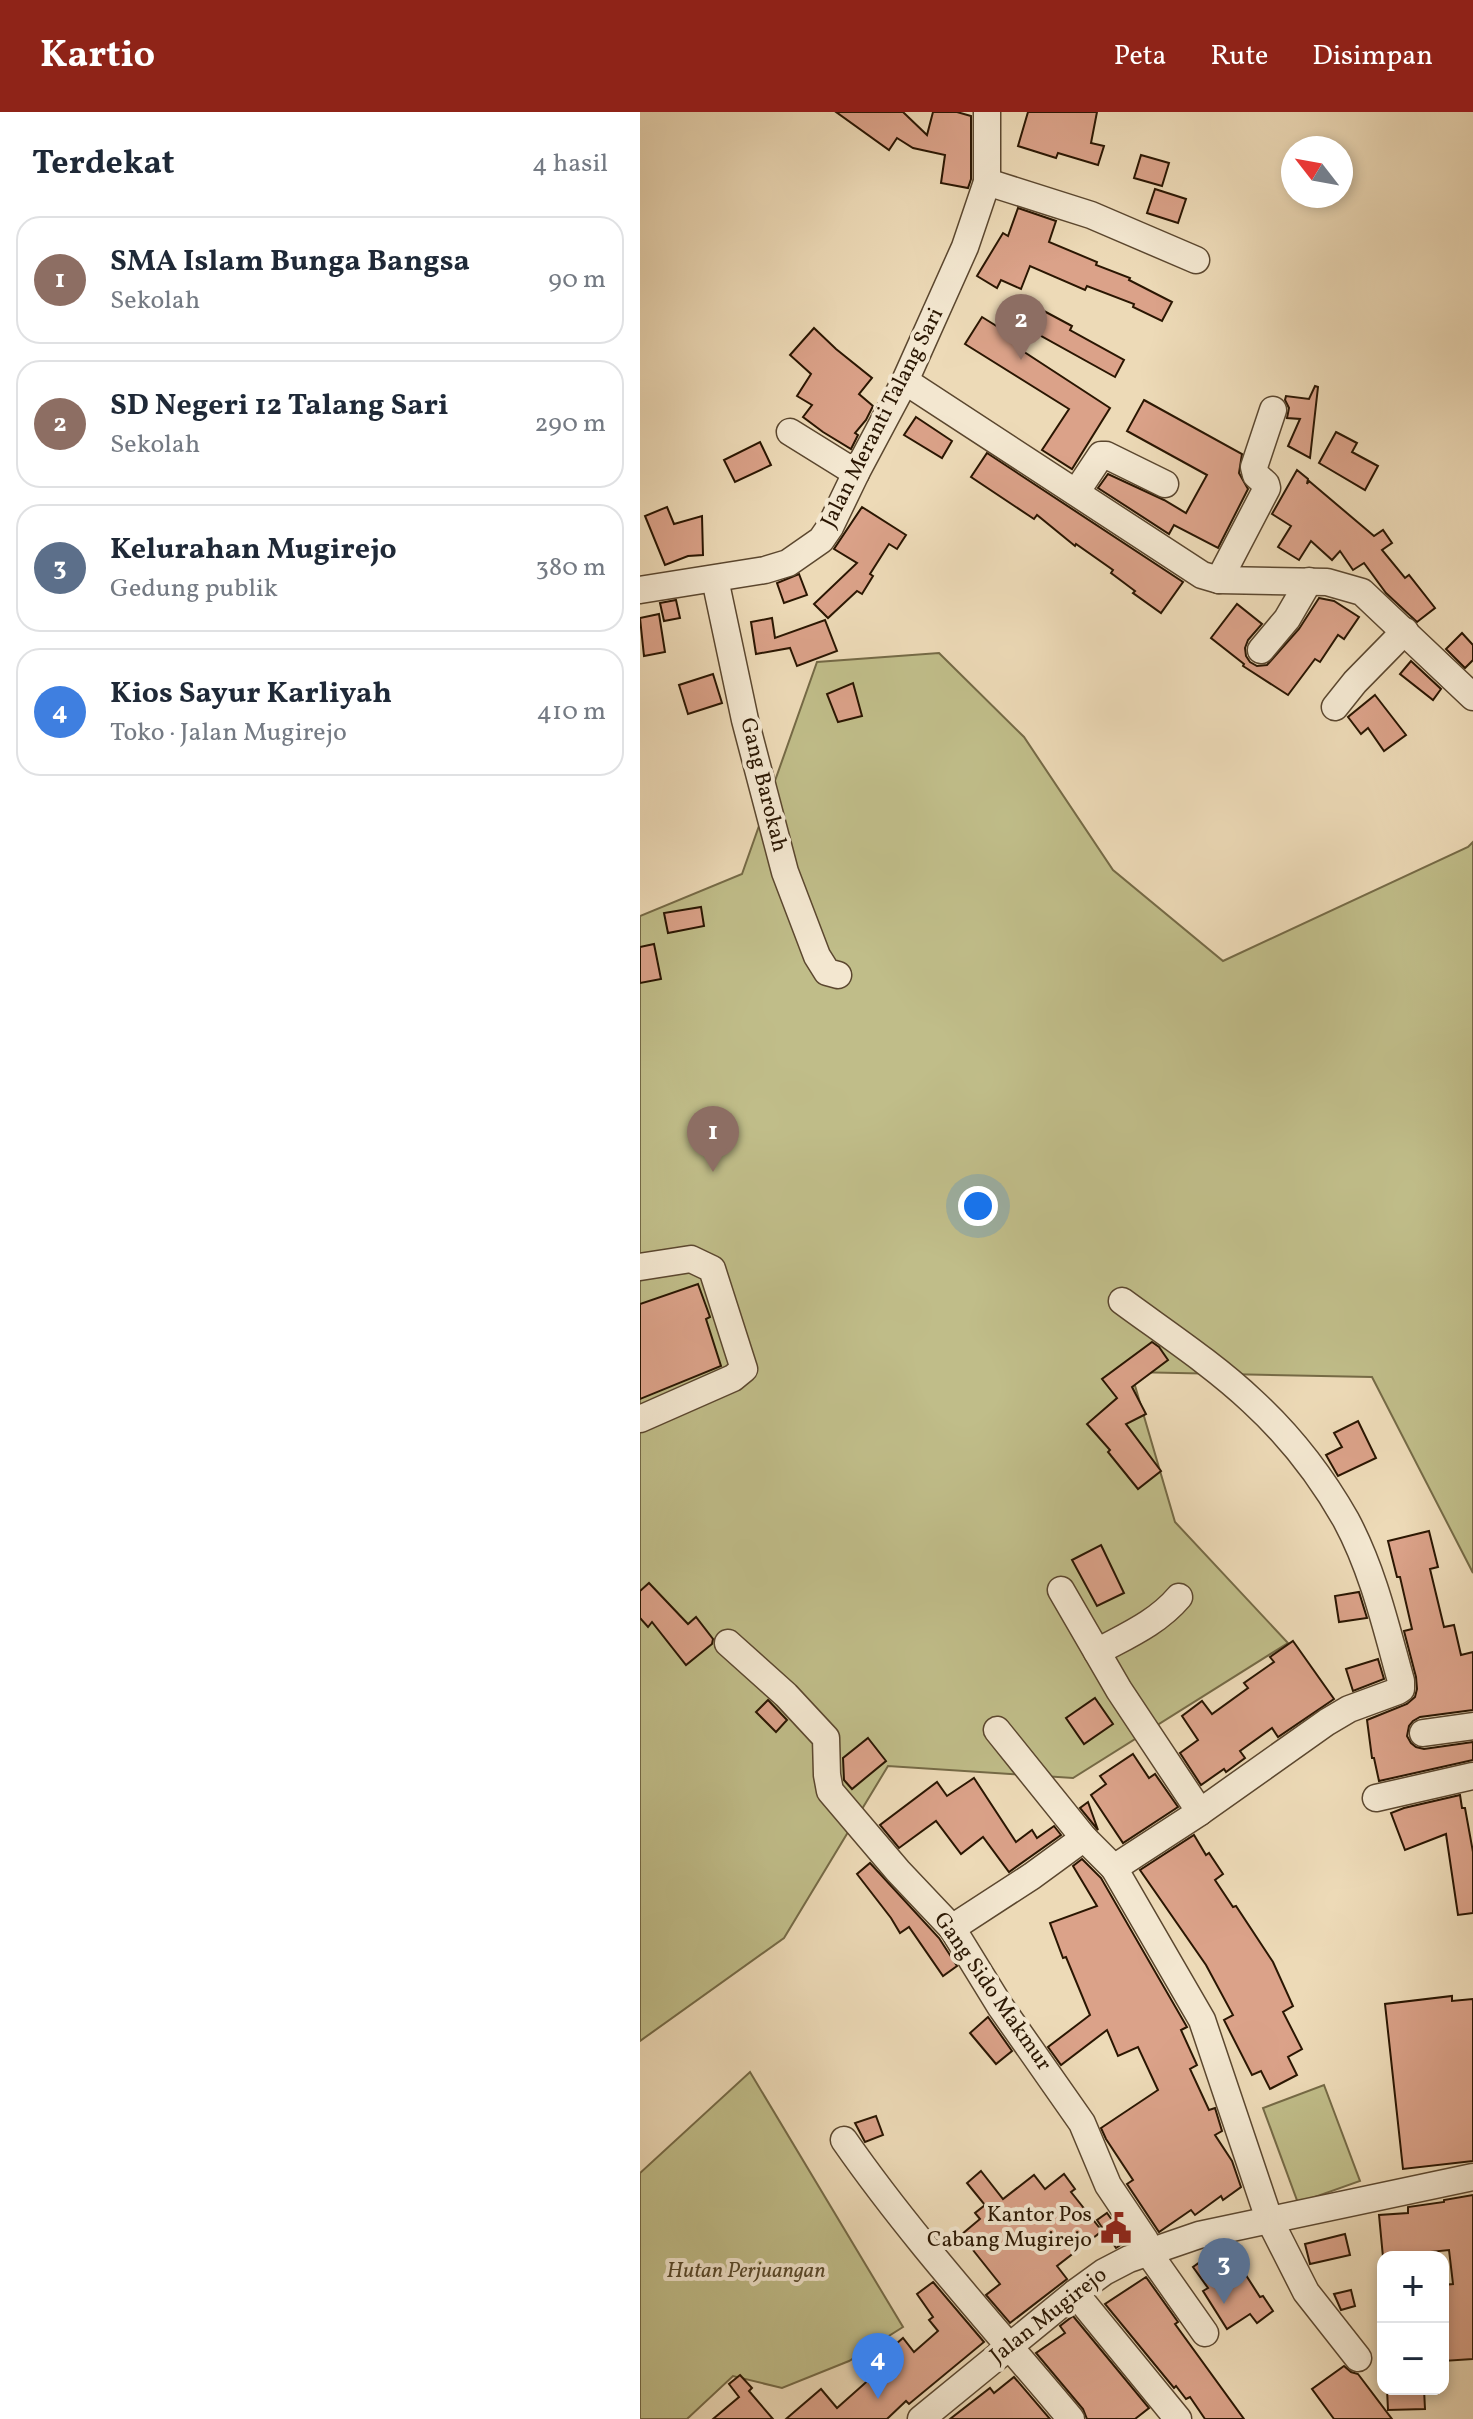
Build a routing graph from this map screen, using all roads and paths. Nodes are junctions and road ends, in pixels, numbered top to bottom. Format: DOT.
graph roads {
  1 [pos="987,112"];
  2 [pos="987,182"];
  3 [pos="1196,260"];
  4 [pos="905,381"];
  5 [pos="1273,410"];
  6 [pos="790,432"];
  7 [pos="856,473"];
  8 [pos="1165,484"];
  9 [pos="1077,491"];
  10 [pos="715,579"];
  11 [pos="1219,580"];
  12 [pos="1309,581"];
  13 [pos="640,590"];
  14 [pos="1405,631"];
  15 [pos="1261,650"];
  16 [pos="1473,697"];
  17 [pos="1335,707"];
  18 [pos="838,975"];
  19 [pos="640,1267"];
  20 [pos="1122,1301"];
  21 [pos="640,1419"];
  22 [pos="1061,1590"];
  23 [pos="1179,1597"];
  24 [pos="728,1643"];
  25 [pos="1097,1652"];
  26 [pos="1473,1726"];
  27 [pos="997,1730"];
  28 [pos="1423,1733"];
  29 [pos="1473,1776"];
  30 [pos="1376,1798"];
  31 [pos="1200,1812"];
  32 [pos="1084,1838"];
  33 [pos="1114,1868"];
  34 [pos="952,1928"];
  35 [pos="844,2140"];
  36 [pos="1473,2177"];
  37 [pos="1269,2219"];
  38 [pos="1148,2252"];
  39 [pos="1075,2293"];
  40 [pos="1205,2333"];
  41 [pos="1007,2347"];
  42 [pos="1358,2358"];
  43 [pos="934,2415"];
  44 [pos="1071,2419"];
  45 [pos="1178,2419"];
  1 -- 2 [label="street, Jalan Meranti Talang Sari"];
  2 -- 3 [label="street"];
  2 -- 4 [label="street, Jalan Meranti Talang Sari"];
  4 -- 7 [label="street, Jalan Meranti Talang Sari"];
  4 -- 9 [label="street"];
  5 -- 11 [label="street"];
  6 -- 7 [label="street"];
  7 -- 10 [label="street, Jalan Meranti Talang Sari"];
  8 -- 9 [label="street"];
  9 -- 11 [label="street"];
  10 -- 13 [label="street, Jalan Meranti Talang Sari"];
  10 -- 18 [label="street, Gang Barokah"];
  11 -- 12 [label="street"];
  12 -- 14 [label="street"];
  12 -- 15 [label="street"];
  14 -- 16 [label="street"];
  14 -- 17 [label="street"];
  19 -- 21 [label="street"];
  20 -- 31 [label="street"];
  22 -- 25 [label="street"];
  23 -- 25 [label="street"];
  24 -- 34 [label="street, Gang Sido Makmur"];
  25 -- 31 [label="street"];
  26 -- 28 [label="street"];
  27 -- 32 [label="street"];
  29 -- 30 [label="street"];
  31 -- 33 [label="street"];
  32 -- 33 [label="street"];
  32 -- 34 [label="street"];
  33 -- 37 [label="street"];
  34 -- 38 [label="street, Gang Sido Makmur"];
  35 -- 41 [label="street"];
  36 -- 37 [label="street, Jalan Mugirejo"];
  37 -- 38 [label="street, Jalan Mugirejo"];
  37 -- 42 [label="street"];
  38 -- 39 [label="street, Jalan Mugirejo"];
  38 -- 40 [label="street, Gang Sido Makmur"];
  39 -- 41 [label="street, Jalan Mugirejo"];
  39 -- 45 [label="street"];
  41 -- 43 [label="street, Jalan Mugirejo"];
  41 -- 44 [label="street"];
}
